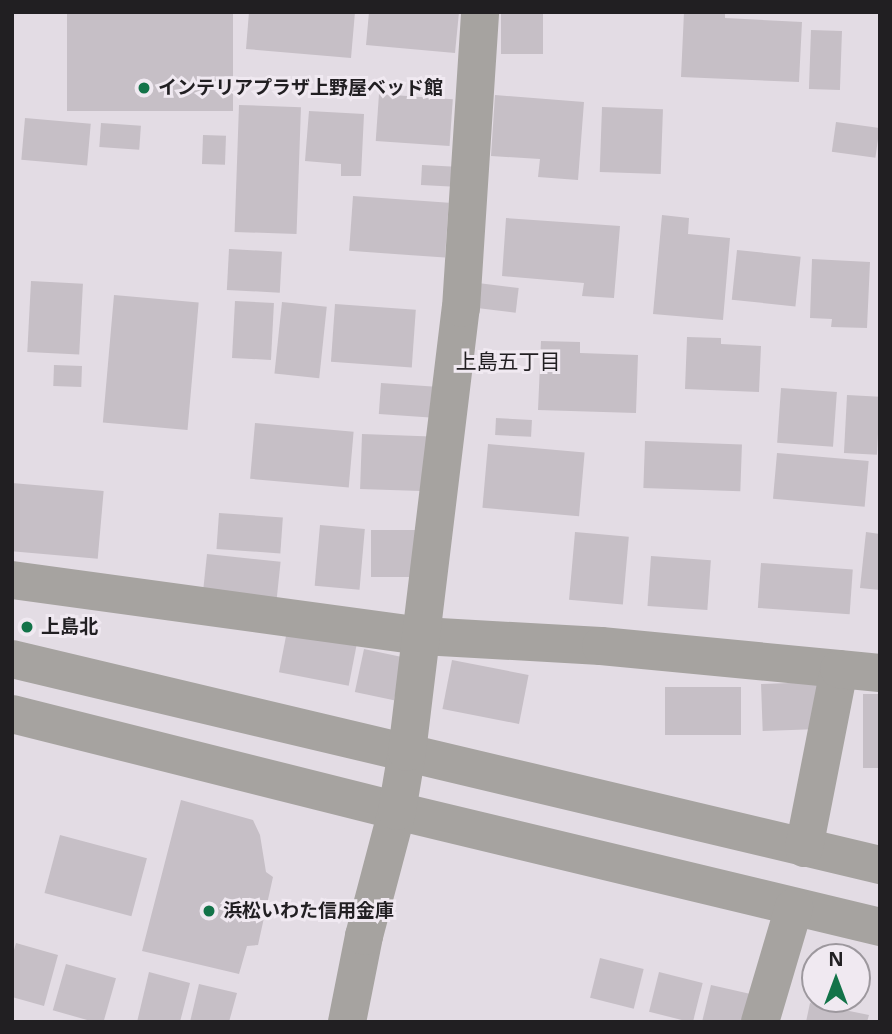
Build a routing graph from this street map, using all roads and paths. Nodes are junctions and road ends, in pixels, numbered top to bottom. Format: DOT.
graph roads {
  1 [pos="480,12"];
  2 [pos="12,580"];
  3 [pos="422,636"];
  4 [pos="12,659"];
  5 [pos="839,669"];
  6 [pos="880,673"];
  7 [pos="12,713"];
  8 [pos="407,752"];
  9 [pos="397,811"];
  10 [pos="804,848"];
  11 [pos="880,865"];
  12 [pos="794,907"];
  13 [pos="880,927"];
  14 [pos="347,1022"];
  15 [pos="760,1022"];
  1 -- 3 [label="street"];
  2 -- 3 [label="street"];
  3 -- 5 [label="street"];
  3 -- 8 [label="street"];
  4 -- 8 [label="street"];
  5 -- 6 [label="street"];
  5 -- 10 [label="street"];
  7 -- 9 [label="street"];
  8 -- 9 [label="street"];
  8 -- 10 [label="street"];
  9 -- 12 [label="street"];
  9 -- 14 [label="street"];
  10 -- 11 [label="street"];
  12 -- 13 [label="street"];
  12 -- 15 [label="street"];
}
